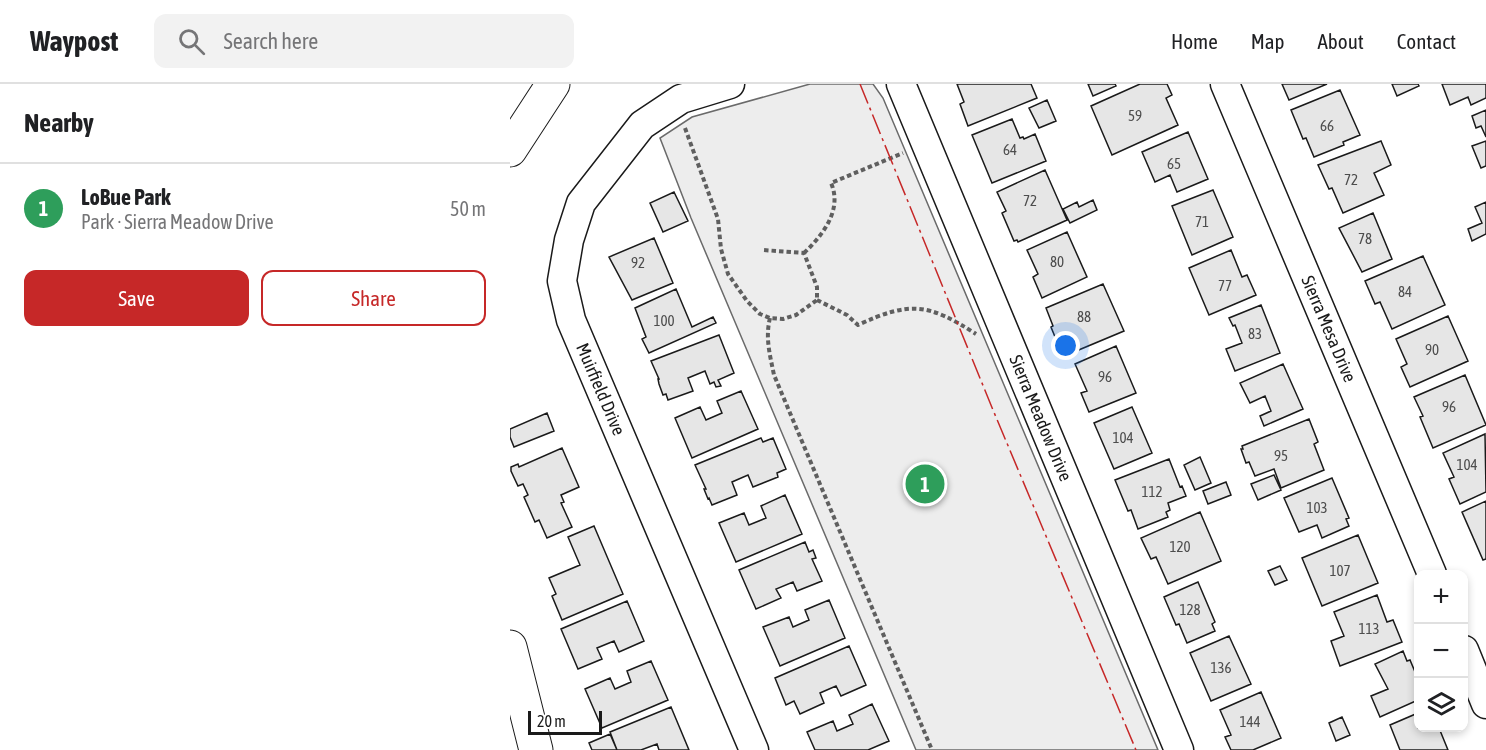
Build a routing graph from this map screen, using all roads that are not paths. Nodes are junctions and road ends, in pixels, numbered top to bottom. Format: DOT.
graph roads {
  1 [pos="553,84"];
  2 [pos="730,84"];
  3 [pos="901,84"];
  4 [pos="1225,84"];
  5 [pos="510,150"];
  6 [pos="1430,570"];
  7 [pos="510,647"];
  8 [pos="1468,660"];
  9 [pos="1486,704"];
  10 [pos="536,750"];
  11 [pos="754,750"];
  12 [pos="1179,750"];
  1 -- 5 [label="highway"];
  2 -- 11 [label="street, Muirfield Drive"];
  3 -- 12 [label="street, Sierra Meadow Drive"];
  4 -- 6 [label="street, Sierra Mesa Drive"];
  7 -- 10 [label="highway"];
  8 -- 9 [label="street"];
}
